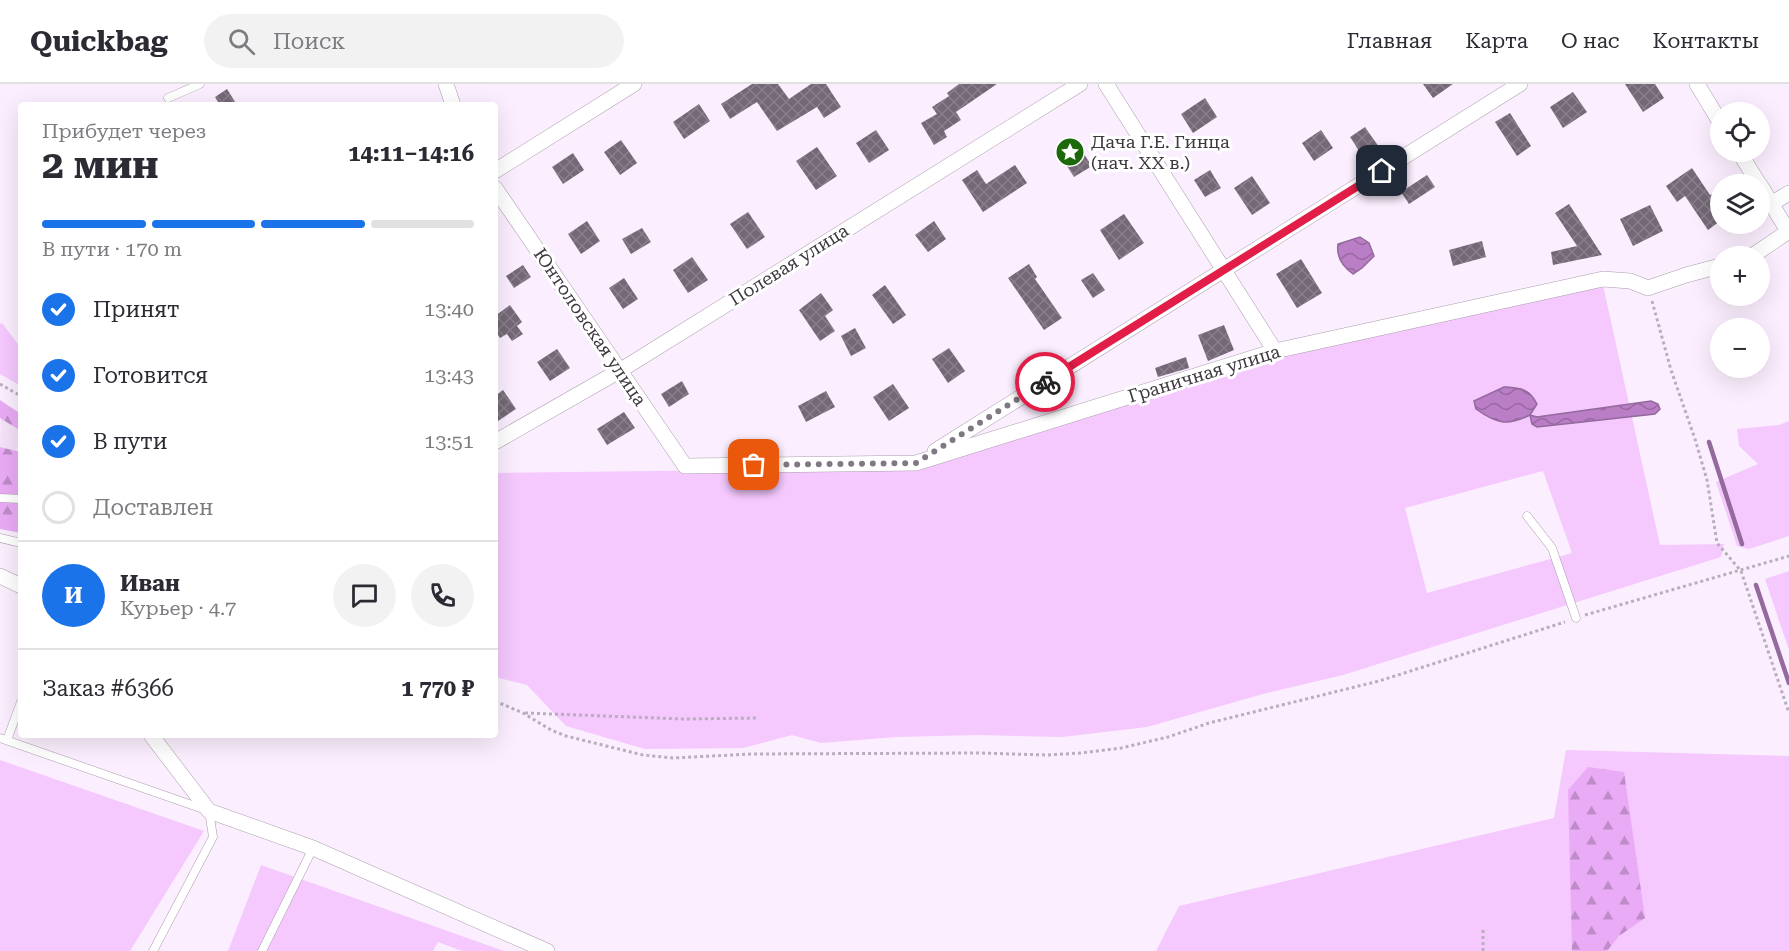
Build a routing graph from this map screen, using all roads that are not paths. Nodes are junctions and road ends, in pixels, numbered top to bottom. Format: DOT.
graph roads {
  1 [pos="200,84"];
  2 [pos="446,84"];
  3 [pos="634,84"];
  4 [pos="1080,84"];
  5 [pos="1106,84"];
  6 [pos="1520,84"];
  7 [pos="1697,84"];
  8 [pos="168,98"];
  9 [pos="452,102"];
  10 [pos="1710,105"];
  11 [pos="498,169"];
  12 [pos="498,192"];
  13 [pos="1789,193"];
  14 [pos="1771,204"];
  15 [pos="1789,231"];
  16 [pos="1767,246"];
  17 [pos="1710,269"];
  18 [pos="1224,270"];
  19 [pos="1275,351"];
  20 [pos="621,370"];
  21 [pos="498,440"];
  22 [pos="916,463"];
  23 [pos="685,466"];
  24 [pos="0,498"];
  25 [pos="18,499"];
  26 [pos="1527,516"];
  27 [pos="0,538"];
  28 [pos="18,542"];
  29 [pos="0,576"];
  30 [pos="18,585"];
  31 [pos="1576,618"];
  32 [pos="18,708"];
  33 [pos="153,738"];
  34 [pos="3,739"];
  35 [pos="209,811"];
  36 [pos="313,848"];
  37 [pos="153,951"];
  38 [pos="262,951"];
  39 [pos="547,951"];
  1 -- 8 [label="lane"];
  2 -- 9 [label="street"];
  3 -- 11 [label="street"];
  4 -- 20 [label="street, Полевая улица"];
  5 -- 18 [label="street"];
  6 -- 18 [label="street"];
  7 -- 10 [label="street"];
  12 -- 20 [label="street, Юнтоловская улица"];
  13 -- 14 [label="street"];
  14 -- 15 [label="street"];
  15 -- 16 [label="street"];
  17 -- 19 [label="street, Граничная улица"];
  18 -- 19 [label="street"];
  18 -- 22 [label="street"];
  19 -- 22 [label="street, Граничная улица"];
  20 -- 21 [label="street, Полевая улица"];
  20 -- 23 [label="street, Юнтоловская улица"];
  22 -- 23 [label="street, Граничная улица"];
  24 -- 25 [label="lane"];
  26 -- 31 [label="lane"];
  27 -- 28 [label="lane"];
  29 -- 30 [label="street"];
  32 -- 34 [label="lane"];
  33 -- 35 [label="street"];
  34 -- 35 [label="lane"];
  35 -- 36 [label="street"];
  35 -- 37 [label="lane"];
  36 -- 38 [label="lane"];
  36 -- 39 [label="street"];
}
